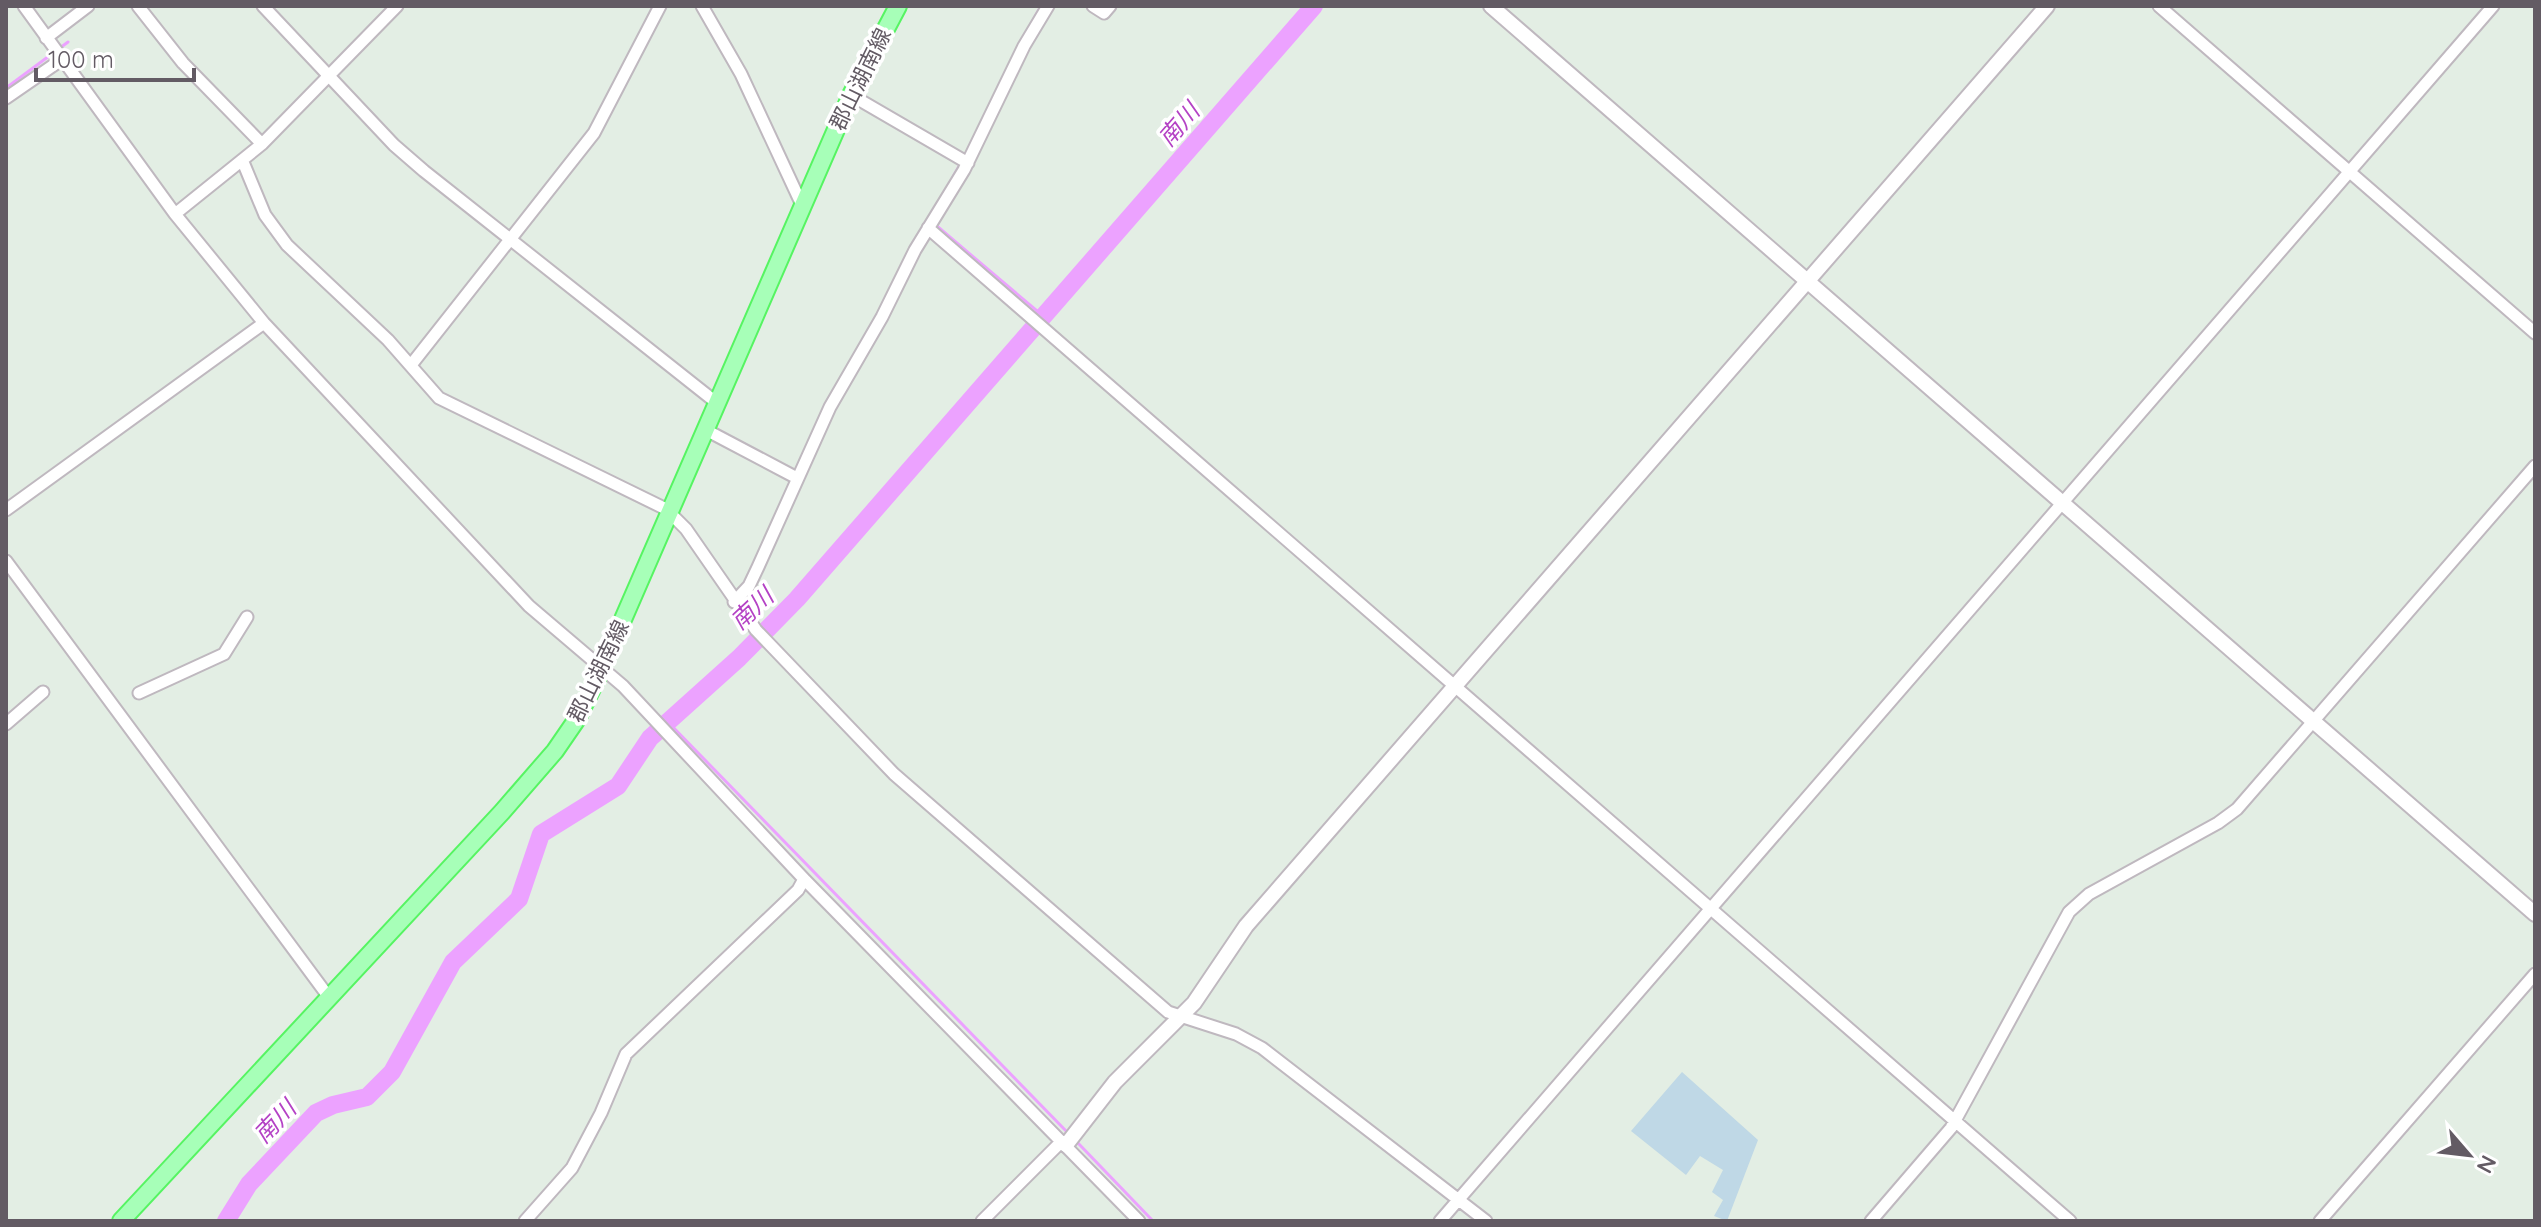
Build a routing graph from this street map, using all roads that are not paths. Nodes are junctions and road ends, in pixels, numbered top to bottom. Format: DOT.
graph roads {
  1 [pos="24,6"];
  2 [pos="88,6"];
  3 [pos="138,6"];
  4 [pos="263,6"];
  5 [pos="397,6"];
  6 [pos="660,6"];
  7 [pos="702,6"];
  8 [pos="898,6"];
  9 [pos="1048,6"];
  10 [pos="1093,6"];
  11 [pos="1110,6"];
  12 [pos="1491,6"];
  13 [pos="2047,6"];
  14 [pos="2159,6"];
  15 [pos="2493,6"];
  16 [pos="46,38"];
  17 [pos="61,60"];
  18 [pos="330,76"];
  19 [pos="851,95"];
  20 [pos="6,98"];
  21 [pos="262,144"];
  22 [pos="243,162"];
  23 [pos="968,163"];
  24 [pos="2349,172"];
  25 [pos="802,205"];
  26 [pos="175,214"];
  27 [pos="928,228"];
  28 [pos="509,240"];
  29 [pos="1807,281"];
  30 [pos="264,323"];
  31 [pos="2535,333"];
  32 [pos="411,365"];
  33 [pos="717,403"];
  34 [pos="706,430"];
  35 [pos="2535,466"];
  36 [pos="797,478"];
  37 [pos="2062,503"];
  38 [pos="6,510"];
  39 [pos="670,514"];
  40 [pos="6,561"];
  41 [pos="734,602"];
  42 [pos="247,617"];
  43 [pos="601,670"];
  44 [pos="1456,685"];
  45 [pos="43,692"];
  46 [pos="139,693"];
  47 [pos="2314,721"];
  48 [pos="6,724"];
  49 [pos="804,879"];
  50 [pos="1712,908"];
  51 [pos="2535,914"];
  52 [pos="2535,974"];
  53 [pos="328,996"];
  54 [pos="1179,1017"];
  55 [pos="1956,1121"];
  56 [pos="1064,1143"];
  57 [pos="1458,1200"];
  58 [pos="121,1221"];
  59 [pos="525,1221"];
  60 [pos="982,1221"];
  61 [pos="1139,1221"];
  62 [pos="1440,1221"];
  63 [pos="1486,1221"];
  64 [pos="1871,1221"];
  65 [pos="2070,1221"];
  66 [pos="2320,1221"];
  1 -- 16 [label="street"];
  2 -- 16 [label="street"];
  3 -- 21 [label="street"];
  4 -- 18 [label="street"];
  5 -- 18 [label="street"];
  6 -- 28 [label="street"];
  7 -- 25 [label="street"];
  8 -- 19 [label="main road, 郡山湖南線"];
  9 -- 23 [label="street"];
  10 -- 11 [label="street"];
  12 -- 29 [label="street"];
  13 -- 29 [label="street"];
  14 -- 24 [label="street"];
  15 -- 24 [label="street"];
  16 -- 17 [label="street"];
  17 -- 20 [label="street"];
  17 -- 26 [label="street"];
  18 -- 21 [label="street"];
  18 -- 28 [label="street"];
  19 -- 23 [label="street"];
  19 -- 25 [label="main road, 郡山湖南線"];
  21 -- 22 [label="street"];
  22 -- 26 [label="street"];
  22 -- 32 [label="street"];
  23 -- 27 [label="street"];
  24 -- 31 [label="street"];
  24 -- 37 [label="street"];
  25 -- 33 [label="main road, 郡山湖南線"];
  26 -- 30 [label="street"];
  27 -- 36 [label="street"];
  27 -- 44 [label="street"];
  28 -- 32 [label="street"];
  28 -- 33 [label="street"];
  29 -- 37 [label="street"];
  29 -- 44 [label="street"];
  30 -- 38 [label="street"];
  30 -- 43 [label="street"];
  32 -- 39 [label="street"];
  33 -- 34 [label="main road, 郡山湖南線"];
  34 -- 36 [label="street"];
  34 -- 39 [label="main road, 郡山湖南線"];
  35 -- 47 [label="street"];
  36 -- 41 [label="street"];
  37 -- 47 [label="street"];
  37 -- 50 [label="street"];
  39 -- 41 [label="street"];
  39 -- 43 [label="main road, 郡山湖南線"];
  40 -- 53 [label="street"];
  41 -- 54 [label="street"];
  42 -- 46 [label="street"];
  43 -- 49 [label="street"];
  43 -- 53 [label="main road, 郡山湖南線"];
  44 -- 50 [label="street"];
  44 -- 54 [label="street"];
  45 -- 48 [label="street"];
  47 -- 51 [label="street"];
  47 -- 55 [label="street"];
  49 -- 56 [label="street"];
  49 -- 59 [label="street"];
  50 -- 55 [label="street"];
  50 -- 57 [label="street"];
  52 -- 66 [label="street"];
  53 -- 58 [label="main road, 郡山湖南線"];
  54 -- 56 [label="street"];
  54 -- 57 [label="street"];
  55 -- 64 [label="street"];
  55 -- 65 [label="street"];
  56 -- 60 [label="street"];
  56 -- 61 [label="street"];
  57 -- 62 [label="street"];
  57 -- 63 [label="street"];
}
